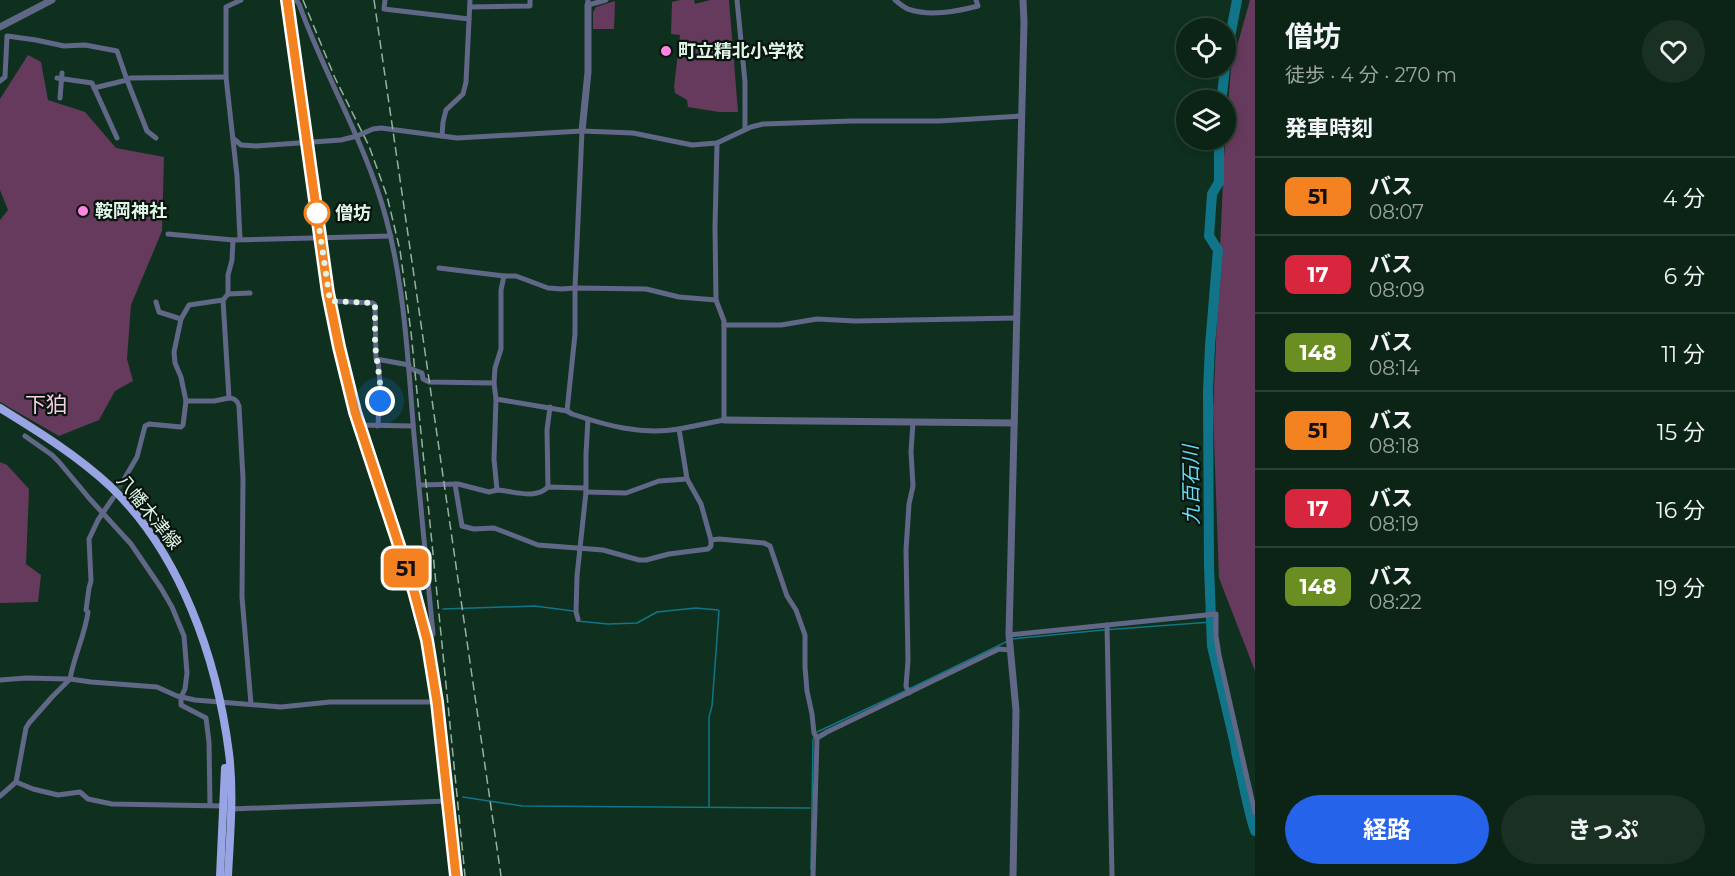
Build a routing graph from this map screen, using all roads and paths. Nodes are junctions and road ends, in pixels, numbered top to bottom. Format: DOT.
graph roads {
  1 [pos="52,0"];
  2 [pos="241,0"];
  3 [pos="288,0"];
  4 [pos="385,0"];
  5 [pos="470,0"];
  6 [pos="530,0"];
  7 [pos="606,0"];
  8 [pos="737,0"];
  9 [pos="895,0"];
  10 [pos="976,0"];
  11 [pos="1023,0"];
  12 [pos="588,2"];
  13 [pos="226,3"];
  14 [pos="470,7"];
  15 [pos="469,19"];
  16 [pos="1,27"];
  17 [pos="7,36"];
  18 [pos="3,64"];
  19 [pos="226,77"];
  20 [pos="127,80"];
  21 [pos="0,81"];
  22 [pos="93,88"];
  23 [pos="60,98"];
  24 [pos="1022,116"];
  25 [pos="745,129"];
  26 [pos="582,131"];
  27 [pos="357,136"];
  28 [pos="442,136"];
  29 [pos="117,138"];
  30 [pos="156,138"];
  31 [pos="234,139"];
  32 [pos="307,142"];
  33 [pos="717,143"];
  34 [pos="168,234"];
  35 [pos="391,236"];
  36 [pos="321,238"];
  37 [pos="240,239"];
  38 [pos="233,240"];
  39 [pos="438,268"];
  40 [pos="504,276"];
  41 [pos="575,288"];
  42 [pos="250,293"];
  43 [pos="228,294"];
  44 [pos="223,300"];
  45 [pos="716,300"];
  46 [pos="330,301"];
  47 [pos="156,302"];
  48 [pos="1017,318"];
  49 [pos="181,320"];
  50 [pos="724,325"];
  51 [pos="378,360"];
  52 [pos="409,367"];
  53 [pos="494,384"];
  54 [pos="229,398"];
  55 [pos="496,399"];
  56 [pos="186,401"];
  57 [pos="550,407"];
  58 [pos="0,408"];
  59 [pos="567,411"];
  60 [pos="588,419"];
  61 [pos="724,420"];
  62 [pos="913,422"];
  63 [pos="1014,423"];
  64 [pos="358,425"];
  65 [pos="378,426"];
  66 [pos="413,426"];
  67 [pos="679,429"];
  68 [pos="25,436"];
  69 [pos="687,478"];
  70 [pos="123,481"];
  71 [pos="419,484"];
  72 [pos="455,484"];
  73 [pos="548,487"];
  74 [pos="497,490"];
  75 [pos="586,490"];
  76 [pos="113,498"];
  77 [pos="102,513"];
  78 [pos="711,540"];
  79 [pos="579,547"];
  80 [pos="578,619"];
  81 [pos="1107,625"];
  82 [pos="1009,635"];
  83 [pos="427,640"];
  84 [pos="1010,650"];
  85 [pos="70,679"];
  86 [pos="0,680"];
  87 [pos="909,693"];
  88 [pos="181,697"];
  89 [pos="218,702"];
  90 [pos="437,702"];
  91 [pos="251,704"];
  92 [pos="817,738"];
  93 [pos="16,782"];
  94 [pos="0,796"];
  95 [pos="447,801"];
  96 [pos="210,805"];
  97 [pos="227,807"];
  98 [pos="1255,813"];
  99 [pos="220,876"];
  100 [pos="228,876"];
  101 [pos="456,876"];
  102 [pos="813,876"];
  103 [pos="1013,876"];
  104 [pos="1112,876"];
  1 -- 16 [label="street"];
  2 -- 13 [label="street"];
  3 -- 27 [label="street"];
  3 -- 32 [label="main road"];
  4 -- 15 [label="street"];
  5 -- 14 [label="street"];
  6 -- 14 [label="street"];
  7 -- 12 [label="street"];
  8 -- 25 [label="street"];
  9 -- 10 [label="street"];
  11 -- 24 [label="street"];
  12 -- 26 [label="street"];
  13 -- 19 [label="street"];
  14 -- 15 [label="street"];
  15 -- 28 [label="street"];
  16 -- 17 [label="street"];
  17 -- 18 [label="street"];
  17 -- 20 [label="street"];
  18 -- 21 [label="street"];
  19 -- 20 [label="street"];
  19 -- 31 [label="street"];
  20 -- 22 [label="street"];
  20 -- 30 [label="street"];
  22 -- 23 [label="street"];
  22 -- 29 [label="street"];
  24 -- 25 [label="street"];
  24 -- 48 [label="street"];
  25 -- 33 [label="street"];
  26 -- 28 [label="street"];
  26 -- 33 [label="street"];
  26 -- 41 [label="street"];
  27 -- 28 [label="street"];
  27 -- 32 [label="street"];
  27 -- 35 [label="street"];
  31 -- 32 [label="street"];
  31 -- 37 [label="street"];
  32 -- 36 [label="main road"];
  33 -- 45 [label="street"];
  34 -- 38 [label="street"];
  35 -- 36 [label="street"];
  35 -- 52 [label="street"];
  36 -- 37 [label="street"];
  36 -- 46 [label="main road"];
  37 -- 38 [label="street"];
  38 -- 43 [label="street"];
  39 -- 40 [label="street"];
  40 -- 41 [label="street"];
  40 -- 53 [label="street"];
  41 -- 45 [label="street"];
  41 -- 59 [label="street"];
  42 -- 43 [label="street"];
  43 -- 44 [label="street"];
  44 -- 49 [label="street"];
  44 -- 54 [label="street"];
  45 -- 50 [label="street"];
  46 -- 51 [label="street"];
  46 -- 64 [label="main road"];
  47 -- 49 [label="street"];
  48 -- 50 [label="street"];
  48 -- 63 [label="street"];
  49 -- 56 [label="street"];
  50 -- 61 [label="street"];
  51 -- 52 [label="street"];
  51 -- 65 [label="street"];
  52 -- 53 [label="street"];
  52 -- 66 [label="street"];
  53 -- 55 [label="street"];
  54 -- 56 [label="street"];
  54 -- 91 [label="street"];
  55 -- 57 [label="street"];
  55 -- 74 [label="street"];
  56 -- 70 [label="street"];
  57 -- 59 [label="street"];
  57 -- 73 [label="street"];
  58 -- 89 [label="main road, 八幡木津線"];
  59 -- 60 [label="street"];
  60 -- 67 [label="street"];
  60 -- 75 [label="street"];
  61 -- 62 [label="street"];
  61 -- 67 [label="street"];
  62 -- 63 [label="street"];
  62 -- 87 [label="street"];
  63 -- 82 [label="street"];
  64 -- 65 [label="street"];
  64 -- 83 [label="main road"];
  65 -- 66 [label="street"];
  66 -- 71 [label="street"];
  67 -- 69 [label="street"];
  68 -- 77 [label="street"];
  69 -- 75 [label="street"];
  69 -- 78 [label="street"];
  71 -- 72 [label="street"];
  71 -- 83 [label="street"];
  72 -- 74 [label="street"];
  72 -- 79 [label="street"];
  73 -- 74 [label="street"];
  73 -- 75 [label="street"];
  75 -- 79 [label="street"];
  76 -- 77 [label="street"];
  77 -- 85 [label="street"];
  77 -- 88 [label="street"];
  78 -- 79 [label="street"];
  78 -- 92 [label="street"];
  79 -- 80 [label="street"];
  81 -- 82 [label="street"];
  81 -- 98 [label="street"];
  81 -- 104 [label="street"];
  82 -- 84 [label="street"];
  83 -- 90 [label="main road"];
  84 -- 87 [label="street"];
  84 -- 103 [label="street"];
  85 -- 86 [label="street"];
  85 -- 88 [label="street"];
  85 -- 93 [label="street"];
  87 -- 92 [label="street"];
  88 -- 89 [label="street"];
  88 -- 96 [label="street"];
  89 -- 91 [label="street"];
  89 -- 97 [label="main road, 八幡木津線"];
  90 -- 91 [label="street"];
  90 -- 95 [label="main road"];
  92 -- 102 [label="street"];
  93 -- 94 [label="street"];
  93 -- 96 [label="street"];
  95 -- 97 [label="street"];
  95 -- 101 [label="main road"];
  96 -- 97 [label="street"];
  97 -- 99 [label="main road, 八幡木津線"];
  97 -- 100 [label="main road, 八幡木津線"];
}
